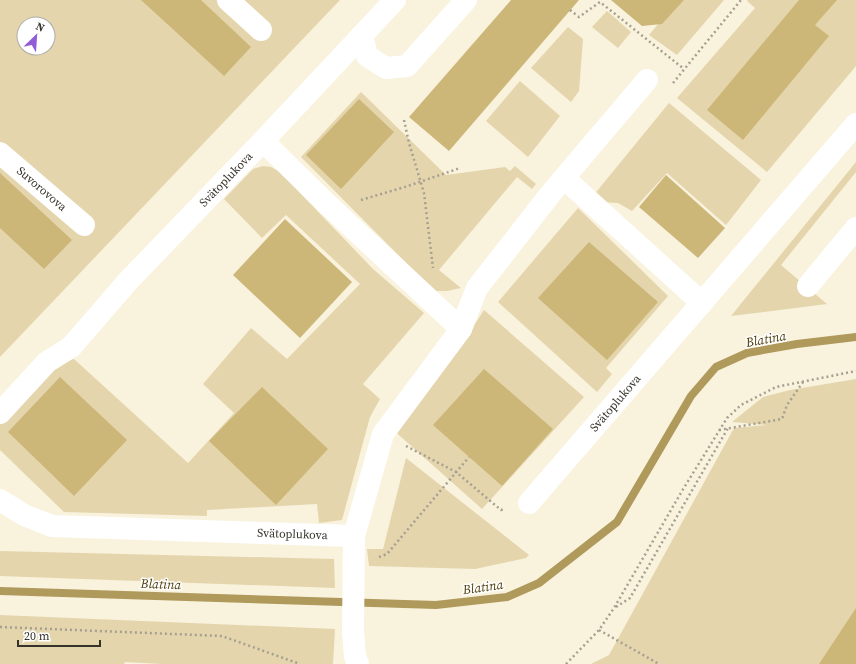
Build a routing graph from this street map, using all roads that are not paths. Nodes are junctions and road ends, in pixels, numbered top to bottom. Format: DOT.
graph roads {
  1 [pos="228,0"];
  2 [pos="395,0"];
  3 [pos="466,0"];
  4 [pos="261,30"];
  5 [pos="362,35"];
  6 [pos="647,80"];
  7 [pos="856,124"];
  8 [pos="263,141"];
  9 [pos="0,153"];
  10 [pos="564,178"];
  11 [pos="84,225"];
  12 [pos="856,228"];
  13 [pos="808,286"];
  14 [pos="702,303"];
  15 [pos="461,330"];
  16 [pos="0,413"];
  17 [pos="0,500"];
  18 [pos="529,503"];
  19 [pos="354,536"];
  20 [pos="358,664"];
  1 -- 4 [label="street"];
  2 -- 5 [label="street, Svätoplukova"];
  3 -- 5 [label="street"];
  5 -- 8 [label="street, Svätoplukova"];
  6 -- 10 [label="street"];
  7 -- 14 [label="street, Svätoplukova"];
  8 -- 15 [label="street"];
  8 -- 16 [label="street, Svätoplukova"];
  9 -- 11 [label="street, Suvorovova"];
  10 -- 14 [label="street"];
  10 -- 15 [label="street"];
  12 -- 13 [label="street"];
  14 -- 18 [label="street, Svätoplukova"];
  15 -- 19 [label="street"];
  17 -- 19 [label="street, Svätoplukova"];
  19 -- 20 [label="street"];
}
